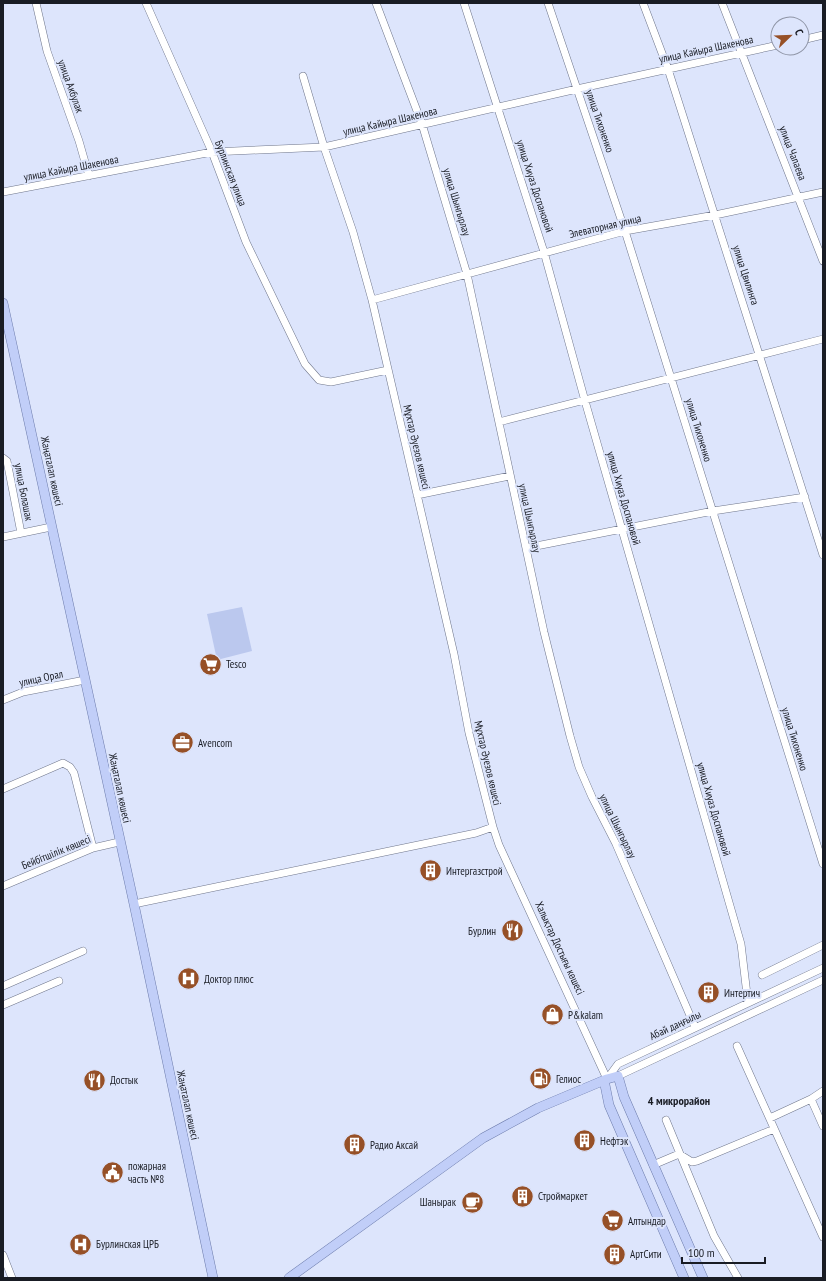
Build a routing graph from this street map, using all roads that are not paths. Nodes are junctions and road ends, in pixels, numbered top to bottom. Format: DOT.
graph roads {
  1 [pos="36,3"];
  2 [pos="146,3"];
  3 [pos="376,3"];
  4 [pos="464,3"];
  5 [pos="548,3"];
  6 [pos="643,3"];
  7 [pos="722,3"];
  8 [pos="823,35"];
  9 [pos="810,38"];
  10 [pos="770,47"];
  11 [pos="742,53"];
  12 [pos="668,69"];
  13 [pos="303,76"];
  14 [pos="577,89"];
  15 [pos="498,107"];
  16 [pos="422,124"];
  17 [pos="324,148"];
  18 [pos="212,152"];
  19 [pos="89,176"];
  20 [pos="3,192"];
  21 [pos="823,192"];
  22 [pos="798,198"];
  23 [pos="715,215"];
  24 [pos="625,231"];
  25 [pos="544,252"];
  26 [pos="823,260"];
  27 [pos="467,274"];
  28 [pos="372,300"];
  29 [pos="3,303"];
  30 [pos="823,339"];
  31 [pos="760,355"];
  32 [pos="388,370"];
  33 [pos="671,378"];
  34 [pos="585,401"];
  35 [pos="499,422"];
  36 [pos="3,458"];
  37 [pos="510,476"];
  38 [pos="417,495"];
  39 [pos="805,497"];
  40 [pos="712,511"];
  41 [pos="51,527"];
  42 [pos="621,530"];
  43 [pos="21,533"];
  44 [pos="3,537"];
  45 [pos="526,548"];
  46 [pos="823,555"];
  47 [pos="85,680"];
  48 [pos="3,700"];
  49 [pos="3,789"];
  50 [pos="493,827"];
  51 [pos="119,842"];
  52 [pos="93,848"];
  53 [pos="823,864"];
  54 [pos="3,886"];
  55 [pos="134,904"];
  56 [pos="823,945"];
  57 [pos="84,951"];
  58 [pos="823,968"];
  59 [pos="762,975"];
  60 [pos="823,980"];
  61 [pos="58,981"];
  62 [pos="3,986"];
  63 [pos="748,1003"];
  64 [pos="3,1005"];
  65 [pos="695,1027"];
  66 [pos="737,1046"];
  67 [pos="618,1076"];
  68 [pos="606,1079"];
  69 [pos="823,1091"];
  70 [pos="812,1099"];
  71 [pos="770,1118"];
  72 [pos="666,1120"];
  73 [pos="823,1126"];
  74 [pos="774,1130"];
  75 [pos="679,1154"];
  76 [pos="653,1165"];
  77 [pos="823,1237"];
  78 [pos="4,1259"];
  79 [pos="12,1278"];
  80 [pos="213,1278"];
  81 [pos="289,1278"];
  82 [pos="684,1278"];
  83 [pos="703,1278"];
  84 [pos="738,1278"];
  1 -- 19 [label="street, улица Акбулак"];
  2 -- 18 [label="street, Бурлинская улица"];
  3 -- 16 [label="street, улица Шынгырлау"];
  4 -- 15 [label="street, улица Хиуаз Доспановой"];
  5 -- 14 [label="street, улица Тихоненко"];
  6 -- 12 [label="street, улица Цвилинга"];
  7 -- 11 [label="street, улица Чапаева"];
  8 -- 9 [label="street"];
  10 -- 11 [label="street, улица Кайыра Шакенова"];
  11 -- 12 [label="street, улица Кайыра Шакенова"];
  11 -- 22 [label="street, улица Чапаева"];
  12 -- 14 [label="street, улица Кайыра Шакенова"];
  12 -- 23 [label="street, улица Цвилинга"];
  13 -- 17 [label="street, Мұхтар Әуезов көшесі"];
  14 -- 15 [label="street, улица Кайыра Шакенова"];
  14 -- 24 [label="street, улица Тихоненко"];
  15 -- 16 [label="street, улица Кайыра Шакенова"];
  15 -- 25 [label="street, улица Хиуаз Доспановой"];
  16 -- 17 [label="street, улица Кайыра Шакенова"];
  16 -- 27 [label="street, улица Шынгырлау"];
  17 -- 18 [label="street, улица Кайыра Шакенова"];
  17 -- 28 [label="street, Мұхтар Әуезов көшесі"];
  18 -- 19 [label="street, улица Кайыра Шакенова"];
  18 -- 32 [label="street, Бурлинская улица"];
  19 -- 20 [label="street, улица Кайыра Шакенова"];
  21 -- 22 [label="street, Элеваторная улица"];
  22 -- 23 [label="street, Элеваторная улица"];
  22 -- 26 [label="street, улица Чапаева"];
  23 -- 24 [label="street, Элеваторная улица"];
  23 -- 31 [label="street, улица Цвилинга"];
  24 -- 25 [label="street, Элеваторная улица"];
  24 -- 33 [label="street, улица Тихоненко"];
  25 -- 27 [label="street, Элеваторная улица"];
  25 -- 34 [label="street, улица Хиуаз Доспановой"];
  27 -- 28 [label="street, Элеваторная улица"];
  27 -- 35 [label="street, улица Шынгырлау"];
  28 -- 32 [label="street, Мұхтар Әуезов көшесі"];
  29 -- 41 [label="main road, Жаңаталап көшесі"];
  30 -- 31 [label="street"];
  31 -- 33 [label="street"];
  31 -- 39 [label="street, улица Цвилинга"];
  32 -- 38 [label="street, Мұхтар Әуезов көшесі"];
  33 -- 34 [label="street"];
  33 -- 40 [label="street, улица Тихоненко"];
  34 -- 35 [label="street"];
  34 -- 42 [label="street, улица Хиуаз Доспановой"];
  35 -- 37 [label="street, улица Шынгырлау"];
  36 -- 43 [label="street, улица Болашак"];
  37 -- 38 [label="street"];
  37 -- 45 [label="street, улица Шынгырлау"];
  38 -- 50 [label="street, Мұхтар Әуезов көшесі"];
  39 -- 40 [label="street"];
  39 -- 46 [label="street, улица Цвилинга"];
  40 -- 42 [label="street"];
  40 -- 53 [label="street, улица Тихоненко"];
  41 -- 43 [label="street"];
  41 -- 47 [label="main road, Жаңаталап көшесі"];
  42 -- 45 [label="street"];
  42 -- 63 [label="street, улица Хиуаз Доспановой"];
  43 -- 44 [label="street"];
  45 -- 65 [label="street, улица Шынгырлау"];
  47 -- 48 [label="street, улица Орал"];
  47 -- 51 [label="main road, Жаңаталап көшесі"];
  49 -- 52 [label="street"];
  50 -- 55 [label="street"];
  50 -- 68 [label="street, Халықтар Достығы көшесі"];
  51 -- 52 [label="street, Бейбітшілік көшесі"];
  51 -- 55 [label="main road, Жаңаталап көшесі"];
  52 -- 54 [label="street, Бейбітшілік көшесі"];
  55 -- 80 [label="main road, Жаңаталап көшесі"];
  56 -- 59 [label="street"];
  57 -- 62 [label="street"];
  58 -- 63 [label="street, Абай даңғылы"];
  60 -- 67 [label="street, Абай даңғылы"];
  61 -- 64 [label="street"];
  63 -- 65 [label="street, Абай даңғылы"];
  65 -- 68 [label="street, Абай даңғылы"];
  66 -- 71 [label="street"];
  67 -- 68 [label="main road"];
  67 -- 76 [label="main road"];
  68 -- 81 [label="main road"];
  68 -- 82 [label="main road, Халықтар Достығы көшесі"];
  69 -- 70 [label="street"];
  70 -- 71 [label="street"];
  70 -- 73 [label="street"];
  71 -- 74 [label="street"];
  72 -- 75 [label="street"];
  74 -- 75 [label="street"];
  74 -- 77 [label="street"];
  75 -- 76 [label="street"];
  75 -- 84 [label="street"];
  76 -- 83 [label="main road"];
  78 -- 79 [label="street"];
}
